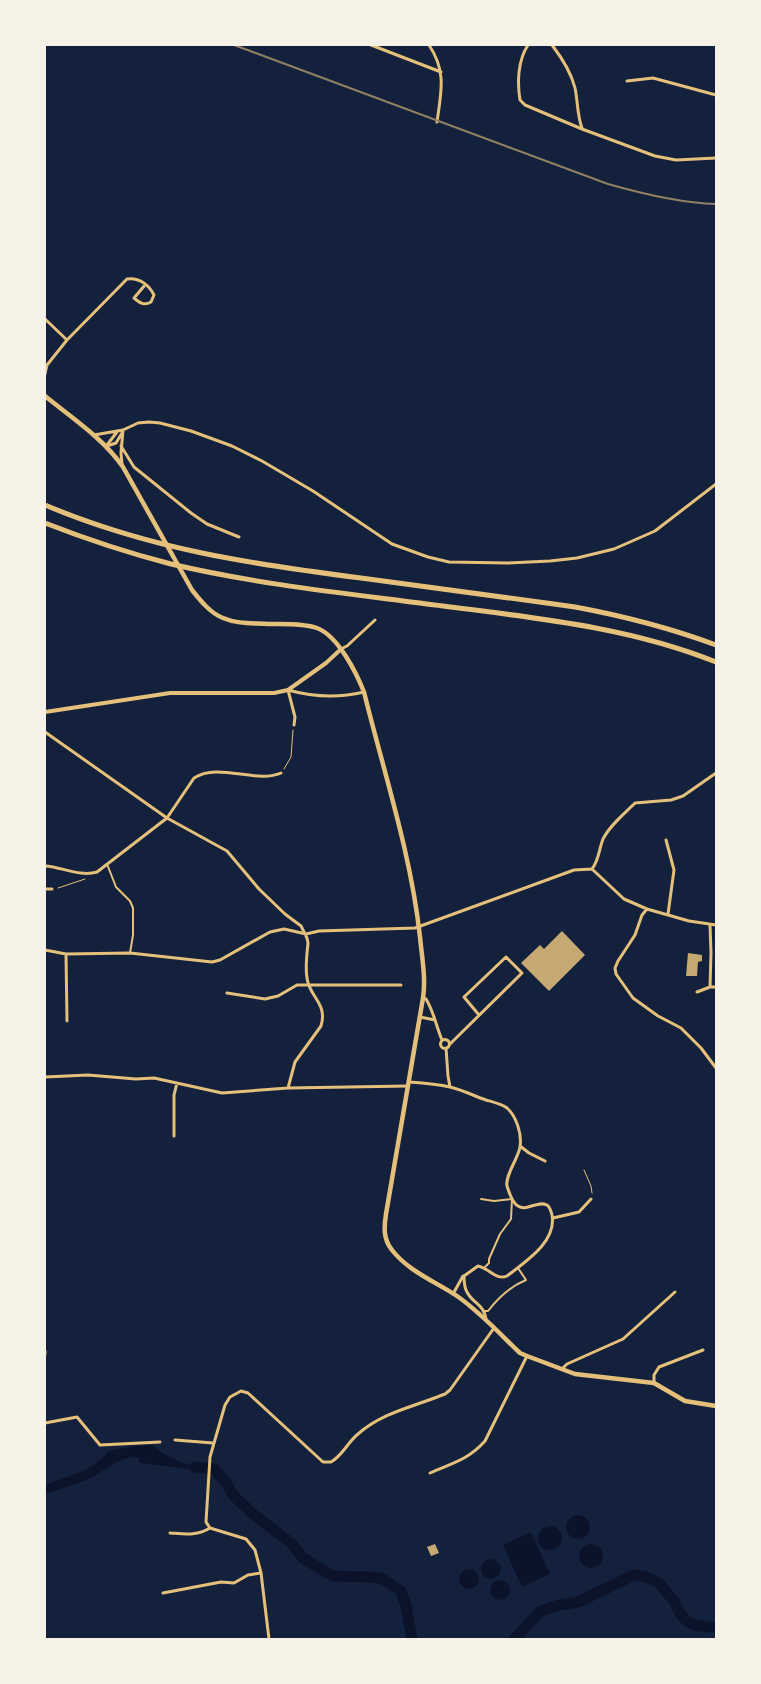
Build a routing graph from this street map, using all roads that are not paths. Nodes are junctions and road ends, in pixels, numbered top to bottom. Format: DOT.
graph roads {
  1 [pos="371,45"];
  2 [pos="429,45"];
  3 [pos="528,45"];
  4 [pos="552,45"];
  5 [pos="441,72"];
  6 [pos="627,81"];
  7 [pos="716,95"];
  8 [pos="437,122"];
  9 [pos="582,129"];
  10 [pos="716,158"];
  11 [pos="145,285"];
  12 [pos="45,319"];
  13 [pos="67,340"];
  14 [pos="46,366"];
  15 [pos="45,374"];
  16 [pos="45,396"];
  17 [pos="123,430"];
  18 [pos="118,432"];
  19 [pos="94,436"];
  20 [pos="107,446"];
  21 [pos="121,446"];
  22 [pos="123,467"];
  23 [pos="716,484"];
  24 [pos="45,506"];
  25 [pos="45,523"];
  26 [pos="239,537"];
  27 [pos="374,620"];
  28 [pos="716,645"];
  29 [pos="340,650"];
  30 [pos="716,662"];
  31 [pos="288,690"];
  32 [pos="364,692"];
  33 [pos="45,712"];
  34 [pos="294,725"];
  35 [pos="45,732"];
  36 [pos="281,772"];
  37 [pos="716,773"];
  38 [pos="167,818"];
  39 [pos="666,840"];
  40 [pos="106,864"];
  41 [pos="45,866"];
  42 [pos="592,869"];
  43 [pos="45,889"];
  44 [pos="52,889"];
  45 [pos="647,909"];
  46 [pos="668,914"];
  47 [pos="710,925"];
  48 [pos="716,925"];
  49 [pos="418,926"];
  50 [pos="306,934"];
  51 [pos="45,950"];
  52 [pos="130,953"];
  53 [pos="66,954"];
  54 [pos="309,985"];
  55 [pos="401,985"];
  56 [pos="710,987"];
  57 [pos="716,987"];
  58 [pos="697,992"];
  59 [pos="227,993"];
  60 [pos="423,998"];
  61 [pos="479,1015"];
  62 [pos="420,1017"];
  63 [pos="435,1020"];
  64 [pos="67,1021"];
  65 [pos="442,1040"];
  66 [pos="450,1044"];
  67 [pos="446,1048"];
  68 [pos="716,1068"];
  69 [pos="45,1077"];
  70 [pos="177,1082"];
  71 [pos="408,1084"];
  72 [pos="450,1087"];
  73 [pos="288,1088"];
  74 [pos="174,1136"];
  75 [pos="520,1146"];
  76 [pos="545,1161"];
  77 [pos="480,1199"];
  78 [pos="512,1199"];
  79 [pos="591,1199"];
  80 [pos="553,1218"];
  81 [pos="485,1267"];
  82 [pos="517,1268"];
  83 [pos="464,1276"];
  84 [pos="675,1292"];
  85 [pos="453,1294"];
  86 [pos="485,1311"];
  87 [pos="486,1322"];
  88 [pos="494,1328"];
  89 [pos="703,1350"];
  90 [pos="527,1356"];
  91 [pos="562,1369"];
  92 [pos="654,1383"];
  93 [pos="716,1406"];
  94 [pos="45,1423"];
  95 [pos="175,1440"];
  96 [pos="160,1442"];
  97 [pos="213,1443"];
  98 [pos="430,1473"];
  99 [pos="210,1528"];
  100 [pos="170,1533"];
  101 [pos="261,1572"];
  102 [pos="163,1593"];
  103 [pos="269,1639"];
  1 -- 5 [label="street"];
  2 -- 5 [label="street"];
  3 -- 9 [label="street"];
  4 -- 9 [label="street"];
  5 -- 8 [label="street"];
  6 -- 7 [label="street"];
  9 -- 10 [label="street"];
  11 -- 11 [label="street"];
  11 -- 13 [label="street"];
  12 -- 13 [label="street"];
  13 -- 14 [label="street"];
  14 -- 15 [label="street"];
  16 -- 19 [label="main road"];
  17 -- 18 [label="street"];
  17 -- 20 [label="street"];
  17 -- 21 [label="street"];
  17 -- 23 [label="street"];
  18 -- 19 [label="street"];
  18 -- 20 [label="street"];
  19 -- 20 [label="main road"];
  20 -- 22 [label="main road"];
  21 -- 22 [label="street"];
  21 -- 26 [label="street"];
  22 -- 29 [label="main road"];
  24 -- 28 [label="highway"];
  25 -- 30 [label="highway"];
  27 -- 29 [label="street"];
  29 -- 31 [label="street"];
  29 -- 32 [label="main road"];
  31 -- 32 [label="street"];
  31 -- 33 [label="street"];
  31 -- 34 [label="street"];
  32 -- 49 [label="main road"];
  35 -- 38 [label="street"];
  36 -- 38 [label="street"];
  37 -- 42 [label="street"];
  38 -- 40 [label="street"];
  38 -- 50 [label="street"];
  39 -- 46 [label="street"];
  40 -- 41 [label="street"];
  40 -- 52 [label="street"];
  42 -- 45 [label="street"];
  42 -- 49 [label="street"];
  43 -- 44 [label="street"];
  45 -- 46 [label="street"];
  45 -- 68 [label="street"];
  46 -- 47 [label="street"];
  47 -- 48 [label="street"];
  47 -- 56 [label="street"];
  49 -- 50 [label="street"];
  49 -- 60 [label="main road"];
  50 -- 52 [label="street"];
  50 -- 54 [label="street"];
  51 -- 53 [label="street"];
  52 -- 53 [label="street"];
  53 -- 64 [label="street"];
  54 -- 55 [label="street"];
  54 -- 59 [label="street"];
  54 -- 73 [label="street"];
  56 -- 57 [label="street"];
  56 -- 58 [label="street"];
  60 -- 62 [label="main road"];
  60 -- 63 [label="street"];
  61 -- 61 [label="street"];
  61 -- 66 [label="street"];
  62 -- 63 [label="street"];
  62 -- 71 [label="main road"];
  63 -- 65 [label="street"];
  65 -- 66 [label="street"];
  65 -- 67 [label="street"];
  66 -- 67 [label="street"];
  67 -- 72 [label="street"];
  69 -- 70 [label="street"];
  70 -- 73 [label="street"];
  70 -- 74 [label="street"];
  71 -- 72 [label="street"];
  71 -- 73 [label="street"];
  71 -- 85 [label="main road"];
  72 -- 75 [label="street"];
  75 -- 76 [label="street"];
  75 -- 78 [label="street"];
  77 -- 78 [label="street"];
  78 -- 80 [label="street"];
  78 -- 81 [label="street"];
  79 -- 80 [label="street"];
  80 -- 82 [label="street"];
  81 -- 82 [label="street"];
  81 -- 83 [label="street"];
  82 -- 86 [label="street"];
  83 -- 85 [label="street"];
  83 -- 86 [label="street"];
  84 -- 91 [label="street"];
  85 -- 87 [label="main road"];
  86 -- 87 [label="street"];
  87 -- 88 [label="main road"];
  88 -- 90 [label="main road"];
  88 -- 97 [label="street"];
  89 -- 92 [label="street"];
  90 -- 91 [label="main road"];
  90 -- 98 [label="street"];
  91 -- 92 [label="main road"];
  92 -- 93 [label="main road"];
  94 -- 96 [label="street"];
  95 -- 97 [label="street"];
  97 -- 99 [label="street"];
  99 -- 100 [label="street"];
  99 -- 101 [label="street"];
  101 -- 102 [label="street"];
  101 -- 103 [label="street"];
}
